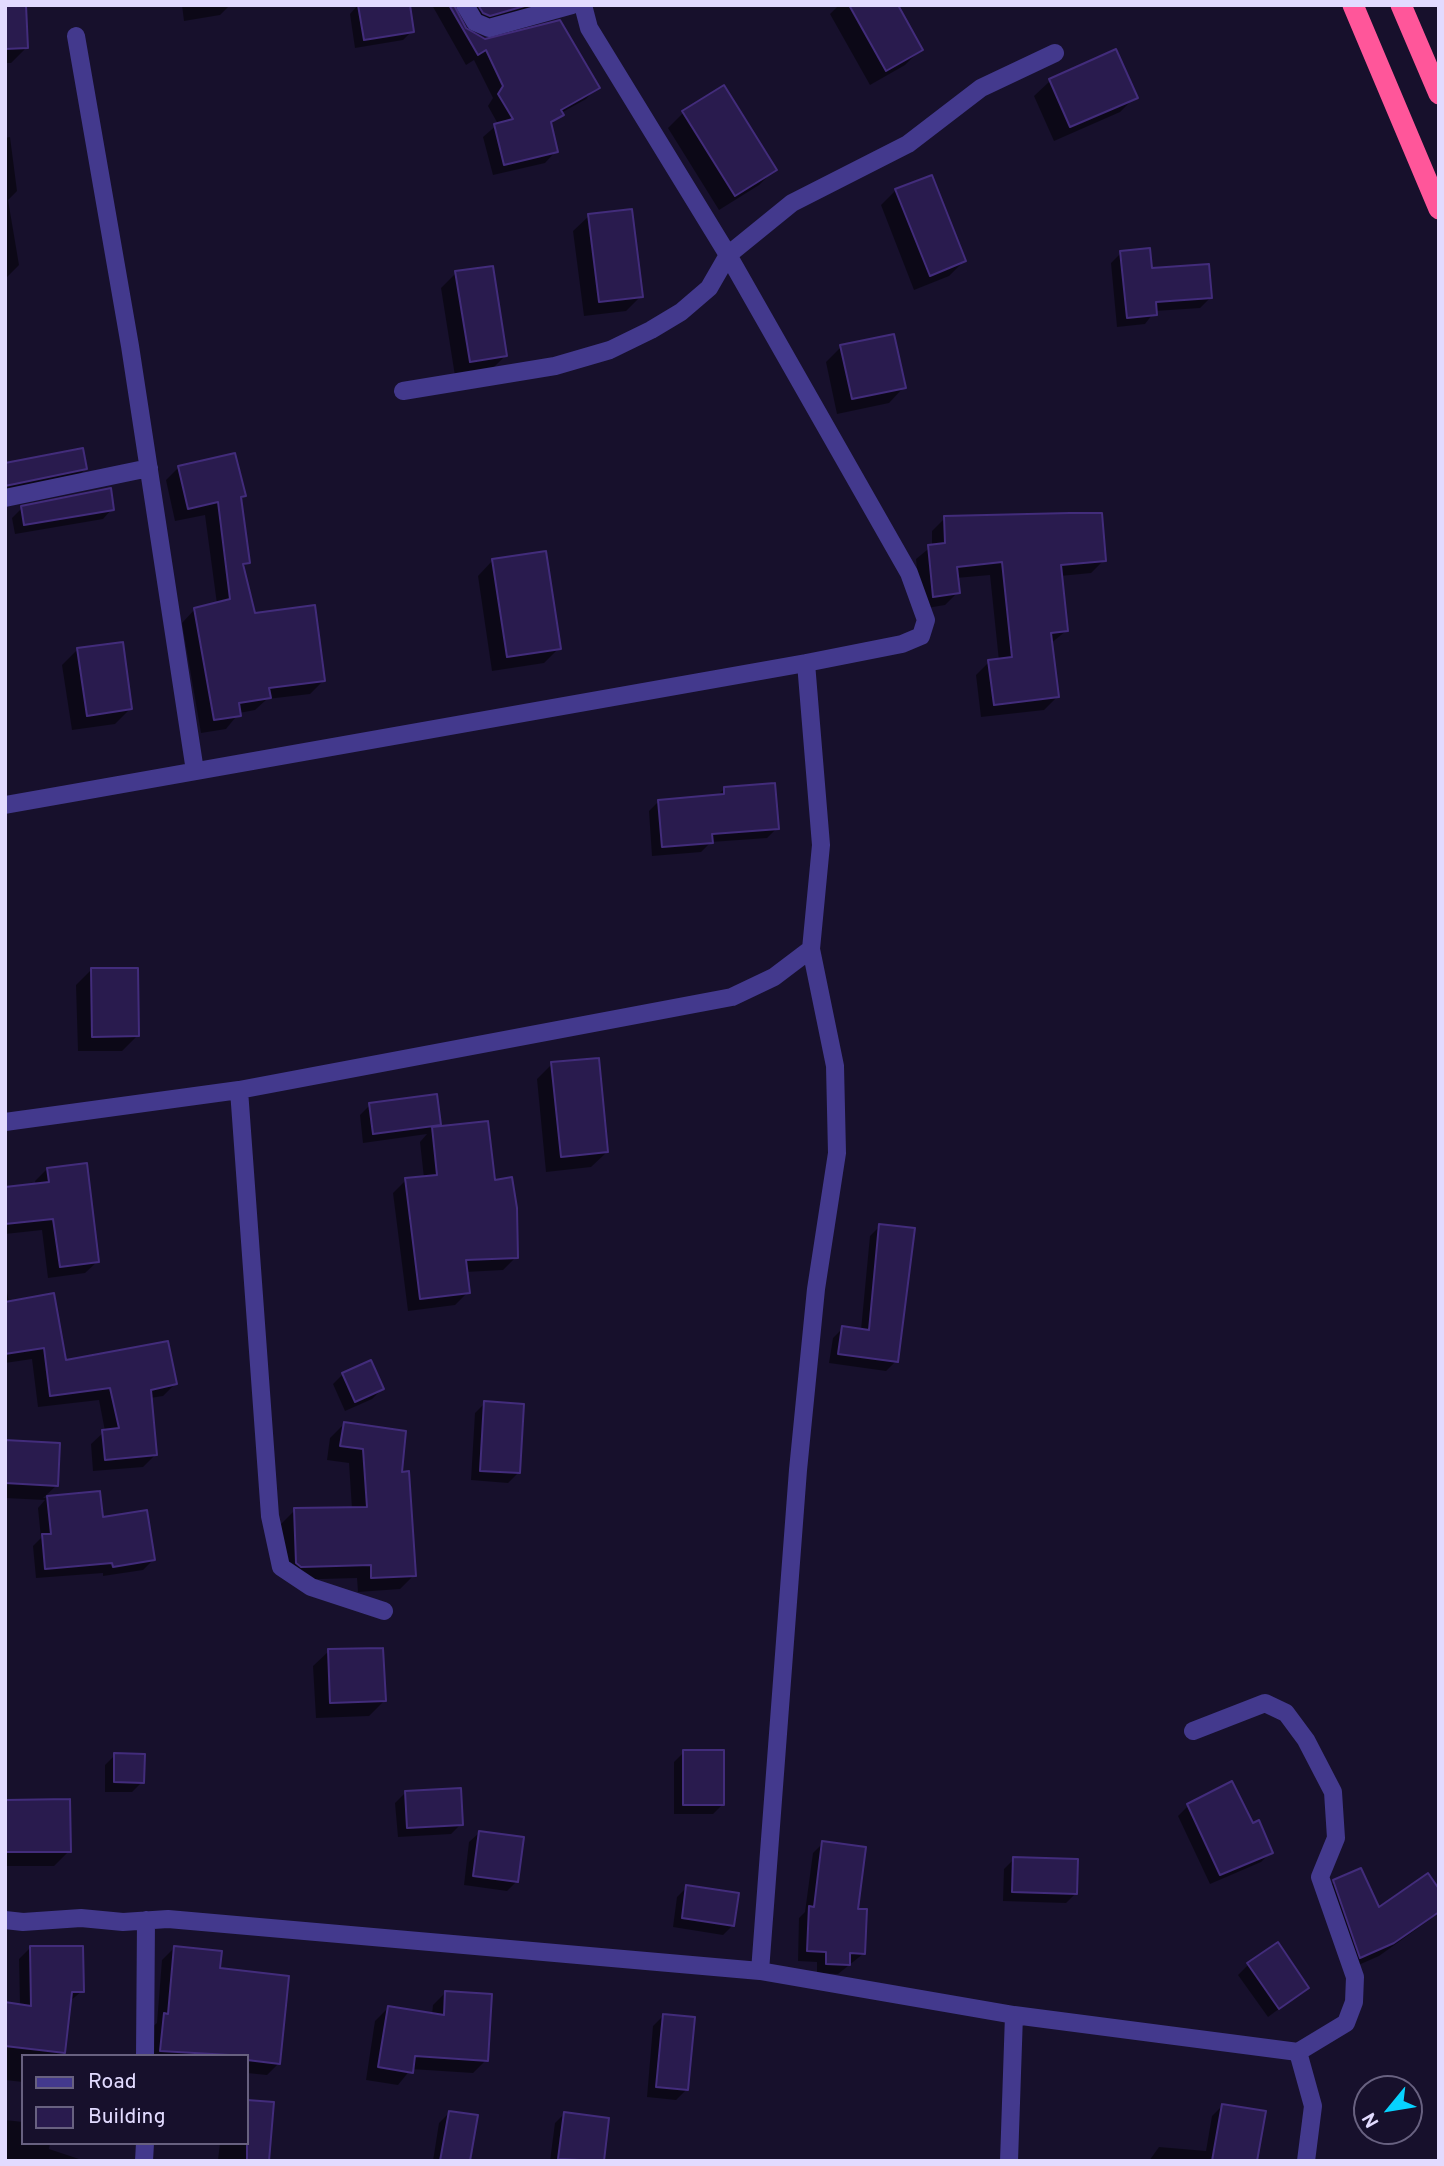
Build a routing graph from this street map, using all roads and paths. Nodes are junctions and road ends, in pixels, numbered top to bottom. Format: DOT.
graph roads {
  1 [pos="465,5"];
  2 [pos="572,5"];
  3 [pos="583,5"];
  4 [pos="1353,5"];
  5 [pos="1401,5"];
  6 [pos="76,36"];
  7 [pos="1055,53"];
  8 [pos="1439,94"];
  9 [pos="1439,209"];
  10 [pos="728,255"];
  11 [pos="403,391"];
  12 [pos="149,468"];
  13 [pos="5,498"];
  14 [pos="806,663"];
  15 [pos="195,771"];
  16 [pos="5,805"];
  17 [pos="811,949"];
  18 [pos="239,1090"];
  19 [pos="5,1122"];
  20 [pos="384,1611"];
  21 [pos="1194,1731"];
  22 [pos="5,1920"];
  23 [pos="146,1920"];
  24 [pos="760,1971"];
  25 [pos="1014,2015"];
  26 [pos="1298,2052"];
  27 [pos="145,2054"];
  28 [pos="1009,2161"];
  29 [pos="1306,2161"];
  1 -- 2 [label="street"];
  3 -- 10 [label="street"];
  4 -- 9 [label="highway"];
  5 -- 8 [label="highway"];
  6 -- 12 [label="street"];
  7 -- 10 [label="street"];
  10 -- 11 [label="street"];
  10 -- 14 [label="street"];
  12 -- 13 [label="street"];
  12 -- 15 [label="street"];
  14 -- 15 [label="street"];
  14 -- 17 [label="street"];
  15 -- 16 [label="street"];
  17 -- 18 [label="street"];
  17 -- 24 [label="street"];
  18 -- 19 [label="street"];
  18 -- 20 [label="street"];
  21 -- 26 [label="street"];
  22 -- 23 [label="street"];
  23 -- 24 [label="street"];
  23 -- 27 [label="street"];
  24 -- 25 [label="street"];
  25 -- 26 [label="street"];
  25 -- 28 [label="street"];
  26 -- 29 [label="street"];
}
